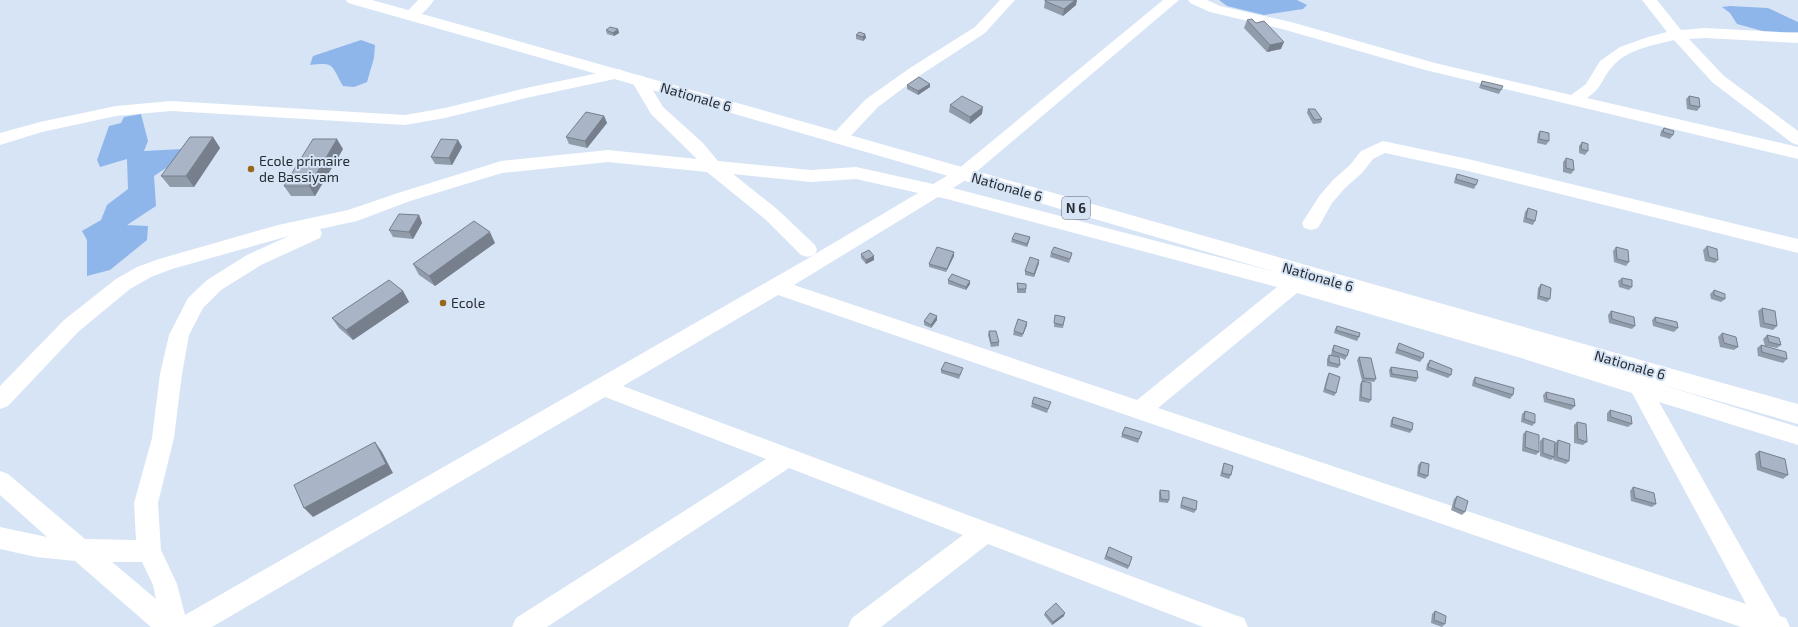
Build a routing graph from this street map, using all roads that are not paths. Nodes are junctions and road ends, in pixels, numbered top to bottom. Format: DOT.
graph roads {
  1 [pos="354,0"];
  2 [pos="428,0"];
  3 [pos="1008,0"];
  4 [pos="1172,0"];
  5 [pos="1195,0"];
  6 [pos="1649,0"];
  7 [pos="410,16"];
  8 [pos="1677,35"];
  9 [pos="1798,38"];
  10 [pos="618,74"];
  11 [pos="639,80"];
  12 [pos="1573,101"];
  13 [pos="839,138"];
  14 [pos="0,139"];
  15 [pos="1798,139"];
  16 [pos="1798,153"];
  17 [pos="714,168"];
  18 [pos="963,174"];
  19 [pos="936,190"];
  20 [pos="351,216"];
  21 [pos="1311,224"];
  22 [pos="1798,246"];
  23 [pos="808,250"];
  24 [pos="1300,279"];
  25 [pos="776,287"];
  26 [pos="1628,364"];
  27 [pos="603,387"];
  28 [pos="1640,387"];
  29 [pos="0,400"];
  30 [pos="1140,410"];
  31 [pos="1798,414"];
  32 [pos="1798,436"];
  33 [pos="787,457"];
  34 [pos="0,481"];
  35 [pos="985,532"];
  36 [pos="0,538"];
  37 [pos="80,550"];
  38 [pos="149,551"];
  39 [pos="1205,622"];
  40 [pos="1773,626"];
  41 [pos="170,627"];
  42 [pos="176,627"];
  43 [pos="188,627"];
  44 [pos="525,627"];
  45 [pos="861,627"];
  46 [pos="1235,627"];
  1 -- 7 [label="main road, Nationale 6 / N 6"];
  2 -- 7 [label="street"];
  3 -- 13 [label="street"];
  4 -- 18 [label="street"];
  5 -- 12 [label="street"];
  6 -- 8 [label="street"];
  7 -- 10 [label="main road, Nationale 6 / N 6"];
  8 -- 9 [label="street"];
  8 -- 12 [label="street"];
  8 -- 15 [label="street"];
  10 -- 11 [label="main road, Nationale 6 / N 6"];
  10 -- 14 [label="street"];
  11 -- 13 [label="main road, Nationale 6 / N 6"];
  11 -- 17 [label="street"];
  12 -- 16 [label="street"];
  13 -- 18 [label="main road, Nationale 6 / N 6"];
  17 -- 19 [label="street"];
  17 -- 20 [label="street"];
  17 -- 23 [label="street"];
  18 -- 19 [label="street"];
  18 -- 24 [label="main road, Nationale 6 / N 6"];
  19 -- 24 [label="street"];
  19 -- 25 [label="street"];
  20 -- 29 [label="street"];
  20 -- 38 [label="street"];
  21 -- 22 [label="street"];
  24 -- 26 [label="main road, Nationale 6 / N 6"];
  24 -- 28 [label="street"];
  24 -- 30 [label="street"];
  25 -- 27 [label="street"];
  25 -- 30 [label="street"];
  26 -- 28 [label="street"];
  26 -- 31 [label="main road, Nationale 6 / N 6"];
  27 -- 33 [label="street"];
  27 -- 43 [label="street"];
  28 -- 32 [label="street"];
  28 -- 40 [label="street"];
  30 -- 40 [label="street"];
  33 -- 35 [label="street"];
  33 -- 44 [label="street"];
  34 -- 37 [label="street"];
  35 -- 39 [label="street"];
  35 -- 45 [label="street"];
  36 -- 37 [label="street"];
  37 -- 38 [label="street"];
  37 -- 41 [label="street"];
  38 -- 42 [label="street"];
  39 -- 46 [label="street"];
}
